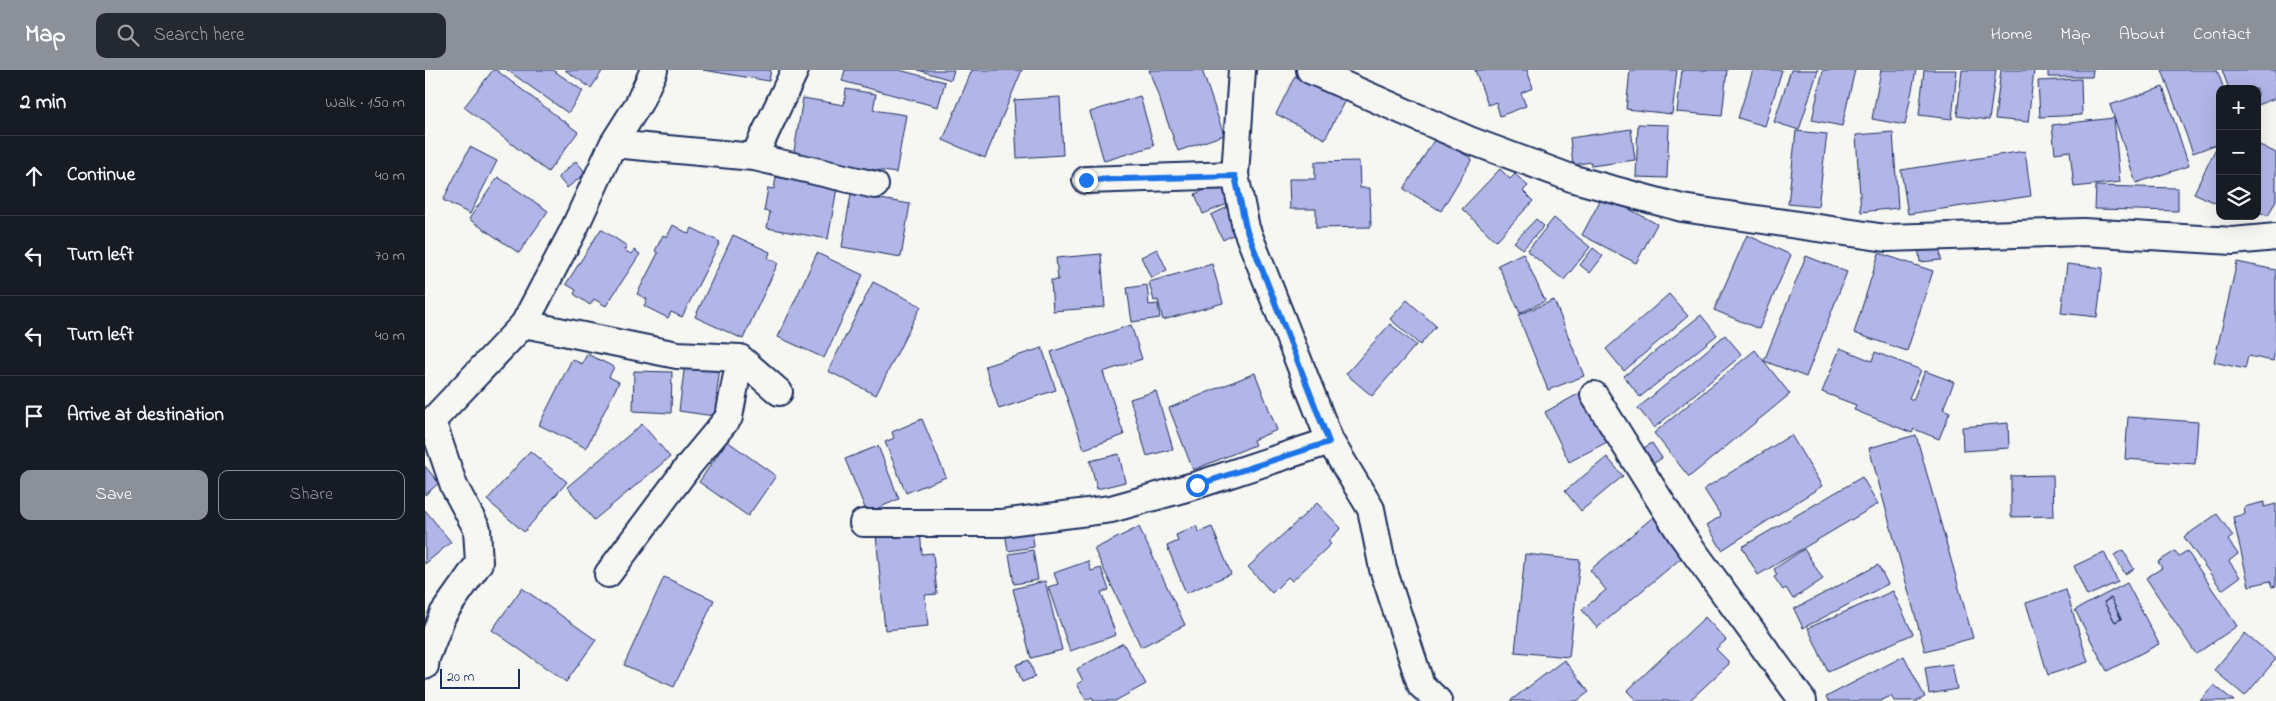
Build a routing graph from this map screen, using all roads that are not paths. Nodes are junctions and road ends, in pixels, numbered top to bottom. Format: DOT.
graph roads {
  1 [pos="654,70"];
  2 [pos="795,70"];
  3 [pos="1242,70"];
  4 [pos="1310,70"];
  5 [pos="613,144"];
  6 [pos="754,157"];
  7 [pos="1235,176"];
  8 [pos="1086,180"];
  9 [pos="875,185"];
  10 [pos="2276,237"];
  11 [pos="524,324"];
  12 [pos="741,358"];
  13 [pos="779,392"];
  14 [pos="1594,395"];
  15 [pos="1329,442"];
  16 [pos="863,523"];
  17 [pos="608,574"];
  18 [pos="425,666"];
  19 [pos="1422,696"];
  20 [pos="1803,701"];
  1 -- 5 [label="street"];
  2 -- 6 [label="street"];
  3 -- 7 [label="street"];
  4 -- 10 [label="street"];
  5 -- 6 [label="street"];
  5 -- 11 [label="street"];
  6 -- 9 [label="street"];
  7 -- 8 [label="street"];
  7 -- 15 [label="street"];
  11 -- 12 [label="street"];
  11 -- 18 [label="street"];
  12 -- 13 [label="street"];
  12 -- 17 [label="street"];
  14 -- 20 [label="street"];
  15 -- 16 [label="street"];
  15 -- 19 [label="street"];
}
